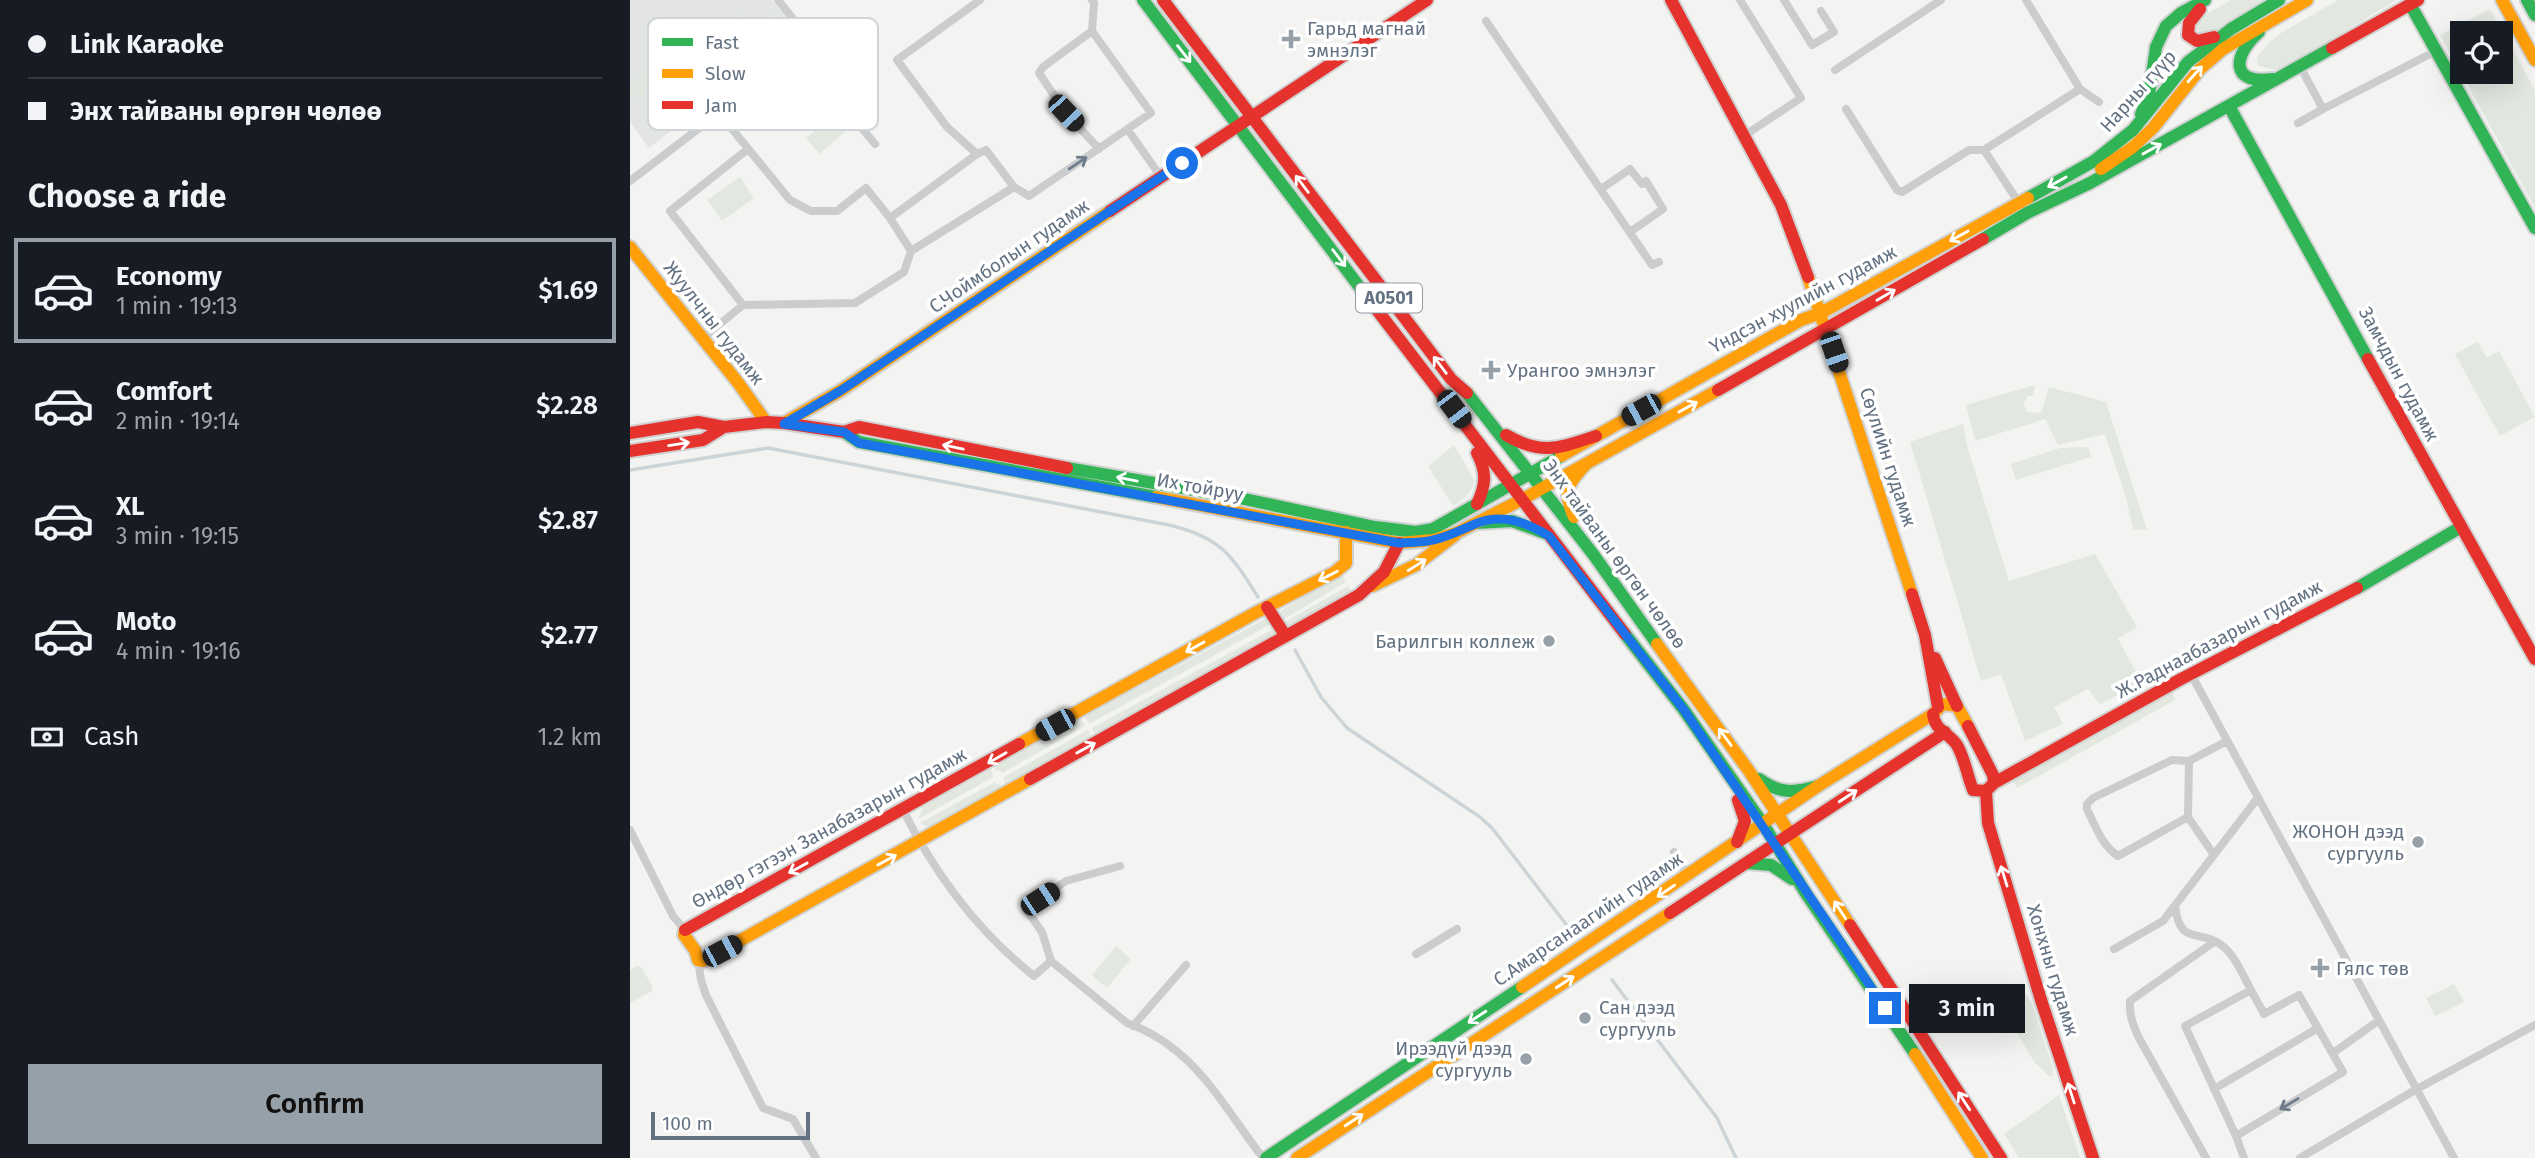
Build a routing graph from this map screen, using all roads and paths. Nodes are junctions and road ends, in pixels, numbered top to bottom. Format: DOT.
graph roads {
  1 [pos="778,0"];
  2 [pos="980,0"];
  3 [pos="1143,0"];
  4 [pos="1163,0"];
  5 [pos="1427,0"];
  6 [pos="1671,0"];
  7 [pos="1740,0"];
  8 [pos="1784,0"];
  9 [pos="1941,0"];
  10 [pos="2026,0"];
  11 [pos="2208,0"];
  12 [pos="2279,0"];
  13 [pos="2307,0"];
  14 [pos="2502,0"];
  15 [pos="2527,0"];
  16 [pos="1094,1"];
  17 [pos="2414,2"];
  18 [pos="1821,11"];
  19 [pos="2535,15"];
  20 [pos="2264,16"];
  21 [pos="792,18"];
  22 [pos="1486,21"];
  23 [pos="2231,29"];
  24 [pos="1092,31"];
  25 [pos="2436,51"];
  26 [pos="2535,60"];
  27 [pos="1835,69"];
  28 [pos="2303,72"];
  29 [pos="2286,75"];
  30 [pos="2080,89"];
  31 [pos="2099,102"];
  32 [pos="2229,106"];
  33 [pos="2323,108"];
  34 [pos="1846,109"];
  35 [pos="1252,116"];
  36 [pos="2298,122"];
  37 [pos="1239,125"];
  38 [pos="697,130"];
  39 [pos="733,130"];
  40 [pos="864,130"];
  41 [pos="1128,130"];
  42 [pos="2133,130"];
  43 [pos="1745,135"];
  44 [pos="875,144"];
  45 [pos="748,149"];
  46 [pos="1099,149"];
  47 [pos="1984,150"];
  48 [pos="977,154"];
  49 [pos="2094,161"];
  50 [pos="1161,177"];
  51 [pos="630,181"];
  52 [pos="1014,187"];
  53 [pos="1601,189"];
  54 [pos="2070,191"];
  55 [pos="2019,203"];
  56 [pos="890,218"];
  57 [pos="2535,228"];
  58 [pos="1630,232"];
  59 [pos="630,247"];
  60 [pos="911,251"];
  61 [pos="1659,262"];
  62 [pos="743,305"];
  63 [pos="1821,313"];
  64 [pos="1827,330"];
  65 [pos="703,338"];
  66 [pos="1440,390"];
  67 [pos="766,422"];
  68 [pos="784,424"];
  69 [pos="724,427"];
  70 [pos="1496,428"];
  71 [pos="844,432"];
  72 [pos="630,433"];
  73 [pos="1596,436"];
  74 [pos="630,451"];
  75 [pos="1586,464"];
  76 [pos="1531,473"];
  77 [pos="1511,485"];
  78 [pos="1542,488"];
  79 [pos="1521,500"];
  80 [pos="1477,504"];
  81 [pos="1477,523"];
  82 [pos="2461,527"];
  83 [pos="1346,532"];
  84 [pos="1456,533"];
  85 [pos="1549,536"];
  86 [pos="1399,543"];
  87 [pos="1593,554"];
  88 [pos="1372,586"];
  89 [pos="1267,607"];
  90 [pos="1284,635"];
  91 [pos="1925,635"];
  92 [pos="2535,659"];
  93 [pos="2191,674"];
  94 [pos="1957,706"];
  95 [pos="1935,710"];
  96 [pos="1945,732"];
  97 [pos="2227,741"];
  98 [pos="1712,751"];
  99 [pos="2189,761"];
  100 [pos="1749,771"];
  101 [pos="1818,786"];
  102 [pos="1990,787"];
  103 [pos="2257,799"];
  104 [pos="904,810"];
  105 [pos="1779,813"];
  106 [pos="2188,817"];
  107 [pos="1763,824"];
  108 [pos="630,830"];
  109 [pos="1791,834"];
  110 [pos="920,841"];
  111 [pos="1737,842"];
  112 [pos="1774,844"];
  113 [pos="1674,852"];
  114 [pos="2214,855"];
  115 [pos="1747,863"];
  116 [pos="1120,866"];
  117 [pos="1688,876"];
  118 [pos="1807,895"];
  119 [pos="2175,906"];
  120 [pos="1457,929"];
  121 [pos="685,930"];
  122 [pos="2214,942"];
  123 [pos="2114,949"];
  124 [pos="1416,954"];
  125 [pos="698,960"];
  126 [pos="1051,961"];
  127 [pos="1186,965"];
  128 [pos="2251,990"];
  129 [pos="2378,1021"];
  130 [pos="2535,1025"];
  131 [pos="1133,1026"];
  132 [pos="2318,1028"];
  133 [pos="2333,1053"];
  134 [pos="2214,1088"];
  135 [pos="2415,1090"];
  136 [pos="2236,1136"];
  137 [pos="816,1158"];
  138 [pos="1264,1158"];
  139 [pos="1297,1158"];
  140 [pos="1982,1158"];
  141 [pos="2001,1158"];
  142 [pos="2093,1158"];
  143 [pos="2206,1158"];
  144 [pos="2244,1158"];
  145 [pos="2300,1158"];
  146 [pos="2454,1158"];
  1 -- 21 [label="street"];
  2 -- 48 [label="street"];
  3 -- 37 [label="main road, Энх тайваны өргөн чөлөө / A0501, one-way"];
  4 -- 35 [label="main road, Энх тайваны өргөн чөлөө / A0501"];
  5 -- 35 [label="main road, С.Чоймболын гудамж"];
  6 -- 43 [label="main road, Сөүлийн гудамж"];
  7 -- 43 [label="street"];
  8 -- 18 [label="street"];
  9 -- 27 [label="street"];
  10 -- 30 [label="street"];
  11 -- 23 [label="main road"];
  11 -- 42 [label="main road"];
  12 -- 20 [label="main road, Нарны гүүр"];
  13 -- 20 [label="main road, Нарны гүүр"];
  14 -- 26 [label="main road"];
  15 -- 19 [label="main road"];
  16 -- 24 [label="street"];
  17 -- 25 [label="main road"];
  17 -- 29 [label="main road"];
  20 -- 23 [label="main road, Нарны гүүр"];
  20 -- 29 [label="main road"];
  54 -- 20 [label="main road, Нарны гүүр, one-way"];
  22 -- 53 [label="street"];
  23 -- 42 [label="main road, Нарны гүүр"];
  24 -- 41 [label="street"];
  24 -- 46 [label="street"];
  25 -- 33 [label="street"];
  25 -- 57 [label="main road"];
  28 -- 33 [label="street"];
  29 -- 32 [label="main road"];
  30 -- 31 [label="street"];
  30 -- 47 [label="street"];
  54 -- 32 [label="main road, one-way"];
  32 -- 82 [label="main road, Замчдын гудамж"];
  33 -- 36 [label="street"];
  34 -- 47 [label="street"];
  35 -- 37 [label="main road, С.Чоймболын гудамж"];
  70 -- 35 [label="main road, Энх тайваны өргөн чөлөө / A0501, one-way"];
  37 -- 50 [label="main road, С.Чоймболын гудамж"];
  37 -- 66 [label="main road, Энх тайваны өргөн чөлөө / A0501, one-way"];
  38 -- 51 [label="street"];
  39 -- 45 [label="street"];
  40 -- 44 [label="street"];
  41 -- 46 [label="street"];
  41 -- 50 [label="street"];
  42 -- 49 [label="main road, Нарны гүүр"];
  43 -- 63 [label="main road, Сөүлийн гудамж"];
  45 -- 56 [label="street"];
  45 -- 62 [label="street"];
  52 -- 46 [label="street, one-way"];
  47 -- 55 [label="street"];
  48 -- 52 [label="street"];
  48 -- 56 [label="street"];
  49 -- 55 [label="main road, Үндсэн хуулийн гудамж, one-way"];
  50 -- 68 [label="main road, С.Чоймболын гудамж"];
  52 -- 60 [label="street"];
  53 -- 58 [label="street"];
  53 -- 58 [label="street"];
  64 -- 54 [label="main road, Үндсэн хуулийн гудамж, one-way"];
  55 -- 63 [label="main road, Үндсэн хуулийн гудамж, one-way"];
  56 -- 60 [label="street"];
  58 -- 61 [label="street"];
  59 -- 65 [label="main road, Жуулчны гудамж"];
  60 -- 62 [label="street"];
  62 -- 65 [label="street"];
  63 -- 64 [label="main road, Сөүлийн гудамж"];
  63 -- 73 [label="main road, Үндсэн хуулийн гудамж"];
  75 -- 64 [label="main road, Үндсэн хуулийн гудамж, one-way"];
  64 -- 91 [label="main road, Сөүлийн гудамж"];
  65 -- 67 [label="main road, Жуулчны гудамж"];
  66 -- 77 [label="main road, Энх тайваны өргөн чөлөө / A0501"];
  66 -- 80 [label="main road"];
  67 -- 68 [label="main road, Их тойруу"];
  67 -- 69 [label="main road, Их тойруу"];
  68 -- 71 [label="main road, Их тойруу"];
  69 -- 72 [label="main road, Их тойруу"];
  74 -- 69 [label="main road, Их тойруу, one-way"];
  70 -- 73 [label="main road"];
  70 -- 76 [label="main road, Энх тайваны өргөн чөлөө / A0501"];
  80 -- 71 [label="main road, Их тойруу, one-way"];
  71 -- 83 [label="main road, Их тойруу"];
  73 -- 76 [label="main road, Үндсэн хуулийн гудамж"];
  75 -- 78 [label="main road, Үндсэн хуулийн гудамж"];
  75 -- 87 [label="main road"];
  76 -- 77 [label="main road, Их тойруу"];
  76 -- 78 [label="main road, Энх тайваны өргөн чөлөө / A0501"];
  77 -- 79 [label="main road, Энх тайваны өргөн чөлөө / A0501"];
  77 -- 80 [label="main road, Их тойруу"];
  78 -- 79 [label="main road, Их тойруу"];
  78 -- 87 [label="main road, Энх тайваны өргөн чөлөө / A0501"];
  79 -- 81 [label="main road, Их тойруу"];
  79 -- 85 [label="main road, Энх тайваны өргөн чөлөө / A0501"];
  81 -- 84 [label="main road, Их тойруу"];
  81 -- 85 [label="main road"];
  82 -- 92 [label="main road, Замчдын гудамж"];
  82 -- 93 [label="main road, Ж.Раднаабазарын гудамж"];
  83 -- 86 [label="main road, Их тойруу"];
  83 -- 89 [label="main road, Өндөр гэгээн Занабазарын гудамж, one-way"];
  84 -- 86 [label="main road, Их тойруу"];
  88 -- 84 [label="main road, one-way"];
  85 -- 98 [label="main road, Энх тайваны өргөн чөлөө / A0501"];
  86 -- 88 [label="main road"];
  100 -- 87 [label="main road, Энх тайваны өргөн чөлөө / A0501, one-way"];
  88 -- 90 [label="main road"];
  89 -- 90 [label="main road"];
  89 -- 104 [label="main road, Өндөр гэгээн Занабазарын гудамж, one-way"];
  110 -- 90 [label="main road, one-way"];
  91 -- 94 [label="main road"];
  91 -- 95 [label="main road, Сөүлийн гудамж"];
  93 -- 97 [label="street"];
  93 -- 102 [label="main road, Ж.Раднаабазарын гудамж"];
  94 -- 95 [label="main road"];
  94 -- 102 [label="main road"];
  95 -- 96 [label="main road, Сөүлийн гудамж"];
  95 -- 101 [label="main road, С.Амарсанаагийн гудамж"];
  96 -- 102 [label="main road, Сөүлийн гудамж"];
  109 -- 96 [label="main road, С.Амарсанаагийн гудамж, one-way"];
  97 -- 99 [label="street"];
  97 -- 103 [label="street"];
  98 -- 107 [label="main road, Энх тайваны өргөн чөлөө / A0501"];
  98 -- 111 [label="main road"];
  99 -- 106 [label="street"];
  99 -- 106 [label="street"];
  100 -- 101 [label="main road"];
  100 -- 105 [label="main road, Энх тайваны өргөн чөлөө / A0501"];
  101 -- 105 [label="main road, С.Амарсанаагийн гудамж"];
  142 -- 102 [label="main road, Хонхны гудамж, one-way"];
  103 -- 114 [label="street"];
  103 -- 129 [label="street"];
  104 -- 110 [label="street"];
  104 -- 121 [label="main road, Өндөр гэгээн Занабазарын гудамж, one-way"];
  105 -- 107 [label="main road, С.Амарсанаагийн гудамж"];
  105 -- 109 [label="main road, Энх тайваны өргөн чөлөө / A0501"];
  106 -- 114 [label="street"];
  107 -- 111 [label="main road, С.Амарсанаагийн гудамж"];
  107 -- 112 [label="main road, Энх тайваны өргөн чөлөө / A0501"];
  108 -- 121 [label="street"];
  109 -- 112 [label="main road, С.Амарсанаагийн гудамж"];
  141 -- 109 [label="main road, Энх тайваны өргөн чөлөө / A0501, one-way"];
  125 -- 110 [label="main road, one-way"];
  110 -- 126 [label="street"];
  111 -- 117 [label="main road, С.Амарсанаагийн гудамж"];
  112 -- 115 [label="main road, С.Амарсанаагийн гудамж"];
  112 -- 118 [label="main road, Энх тайваны өргөн чөлөө / A0501"];
  113 -- 117 [label="street"];
  114 -- 119 [label="street"];
  115 -- 118 [label="main road"];
  139 -- 115 [label="main road, С.Амарсанаагийн гудамж, one-way"];
  116 -- 126 [label="street"];
  117 -- 138 [label="main road, С.Амарсанаагийн гудамж, one-way"];
  118 -- 140 [label="main road, Энх тайваны өргөн чөлөө / A0501"];
  119 -- 122 [label="street"];
  119 -- 123 [label="street"];
  120 -- 124 [label="street"];
  121 -- 125 [label="main road, Өндөр гэгээн Занабазарын гудамж"];
  122 -- 128 [label="street"];
  122 -- 143 [label="street"];
  125 -- 137 [label="street"];
  126 -- 131 [label="street"];
  127 -- 131 [label="street"];
  128 -- 132 [label="street"];
  128 -- 134 [label="street"];
  129 -- 133 [label="street"];
  129 -- 135 [label="street"];
  130 -- 135 [label="street"];
  131 -- 138 [label="street"];
  132 -- 133 [label="street"];
  132 -- 134 [label="street"];
  133 -- 136 [label="street, one-way"];
  134 -- 136 [label="street"];
  135 -- 145 [label="street"];
  135 -- 146 [label="street"];
  136 -- 144 [label="street"];
}
